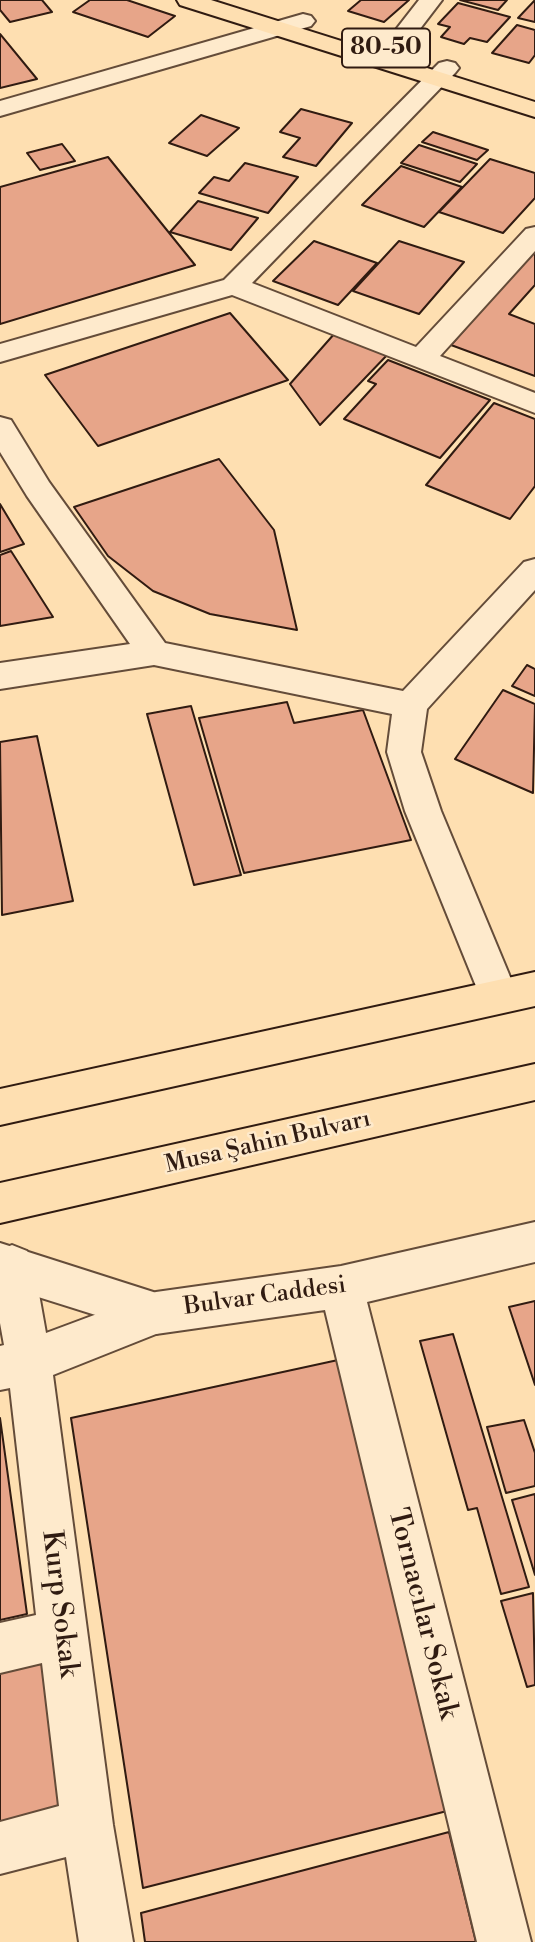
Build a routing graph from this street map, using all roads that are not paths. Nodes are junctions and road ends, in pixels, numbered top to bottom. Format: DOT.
graph roads {
  1 [pos="188,0"];
  2 [pos="237,0"];
  3 [pos="431,0"];
  4 [pos="303,21"];
  5 [pos="277,29"];
  6 [pos="392,50"];
  7 [pos="442,74"];
  8 [pos="535,96"];
  9 [pos="0,109"];
  10 [pos="535,110"];
  11 [pos="535,235"];
  12 [pos="234,286"];
  13 [pos="0,353"];
  14 [pos="422,358"];
  15 [pos="535,404"];
  16 [pos="0,427"];
  17 [pos="535,570"];
  18 [pos="154,653"];
  19 [pos="0,676"];
  20 [pos="410,705"];
  21 [pos="517,993"];
  22 [pos="535,1082"];
  23 [pos="0,1107"];
  24 [pos="0,1203"];
  25 [pos="535,1242"];
  26 [pos="6,1265"];
  27 [pos="341,1287"];
  28 [pos="156,1313"];
  29 [pos="14,1365"];
  30 [pos="62,1633"];
  31 [pos="0,1648"];
  32 [pos="87,1825"];
  33 [pos="0,1848"];
  34 [pos="106,1942"];
  35 [pos="504,1942"];
  1 -- 5 [label="main road"];
  2 -- 4 [label="main road, 80-50"];
  3 -- 6 [label="street"];
  4 -- 5 [label="street"];
  4 -- 6 [label="main road, 80-50"];
  5 -- 7 [label="main road"];
  5 -- 9 [label="street"];
  6 -- 7 [label="main road, 80-50"];
  7 -- 8 [label="main road, 80-50"];
  7 -- 10 [label="main road"];
  7 -- 12 [label="street"];
  11 -- 14 [label="street"];
  12 -- 13 [label="street"];
  12 -- 14 [label="street"];
  14 -- 15 [label="street"];
  16 -- 18 [label="street"];
  17 -- 20 [label="street"];
  18 -- 19 [label="street"];
  18 -- 20 [label="street"];
  20 -- 21 [label="street"];
  21 -- 23 [label="main road"];
  22 -- 24 [label="main road, Musa Şahin Bulvarı"];
  25 -- 27 [label="street, Bulvar Caddesi"];
  26 -- 28 [label="street"];
  26 -- 29 [label="street, Kurp Sokak"];
  27 -- 28 [label="street, Bulvar Caddesi"];
  27 -- 35 [label="street, Tornacılar Sokak"];
  28 -- 29 [label="street, Bulvar Caddesi"];
  29 -- 30 [label="street, Kurp Sokak"];
  30 -- 31 [label="street"];
  30 -- 32 [label="street, Kurp Sokak"];
  32 -- 33 [label="street"];
  32 -- 34 [label="street, Kurp Sokak"];
}
